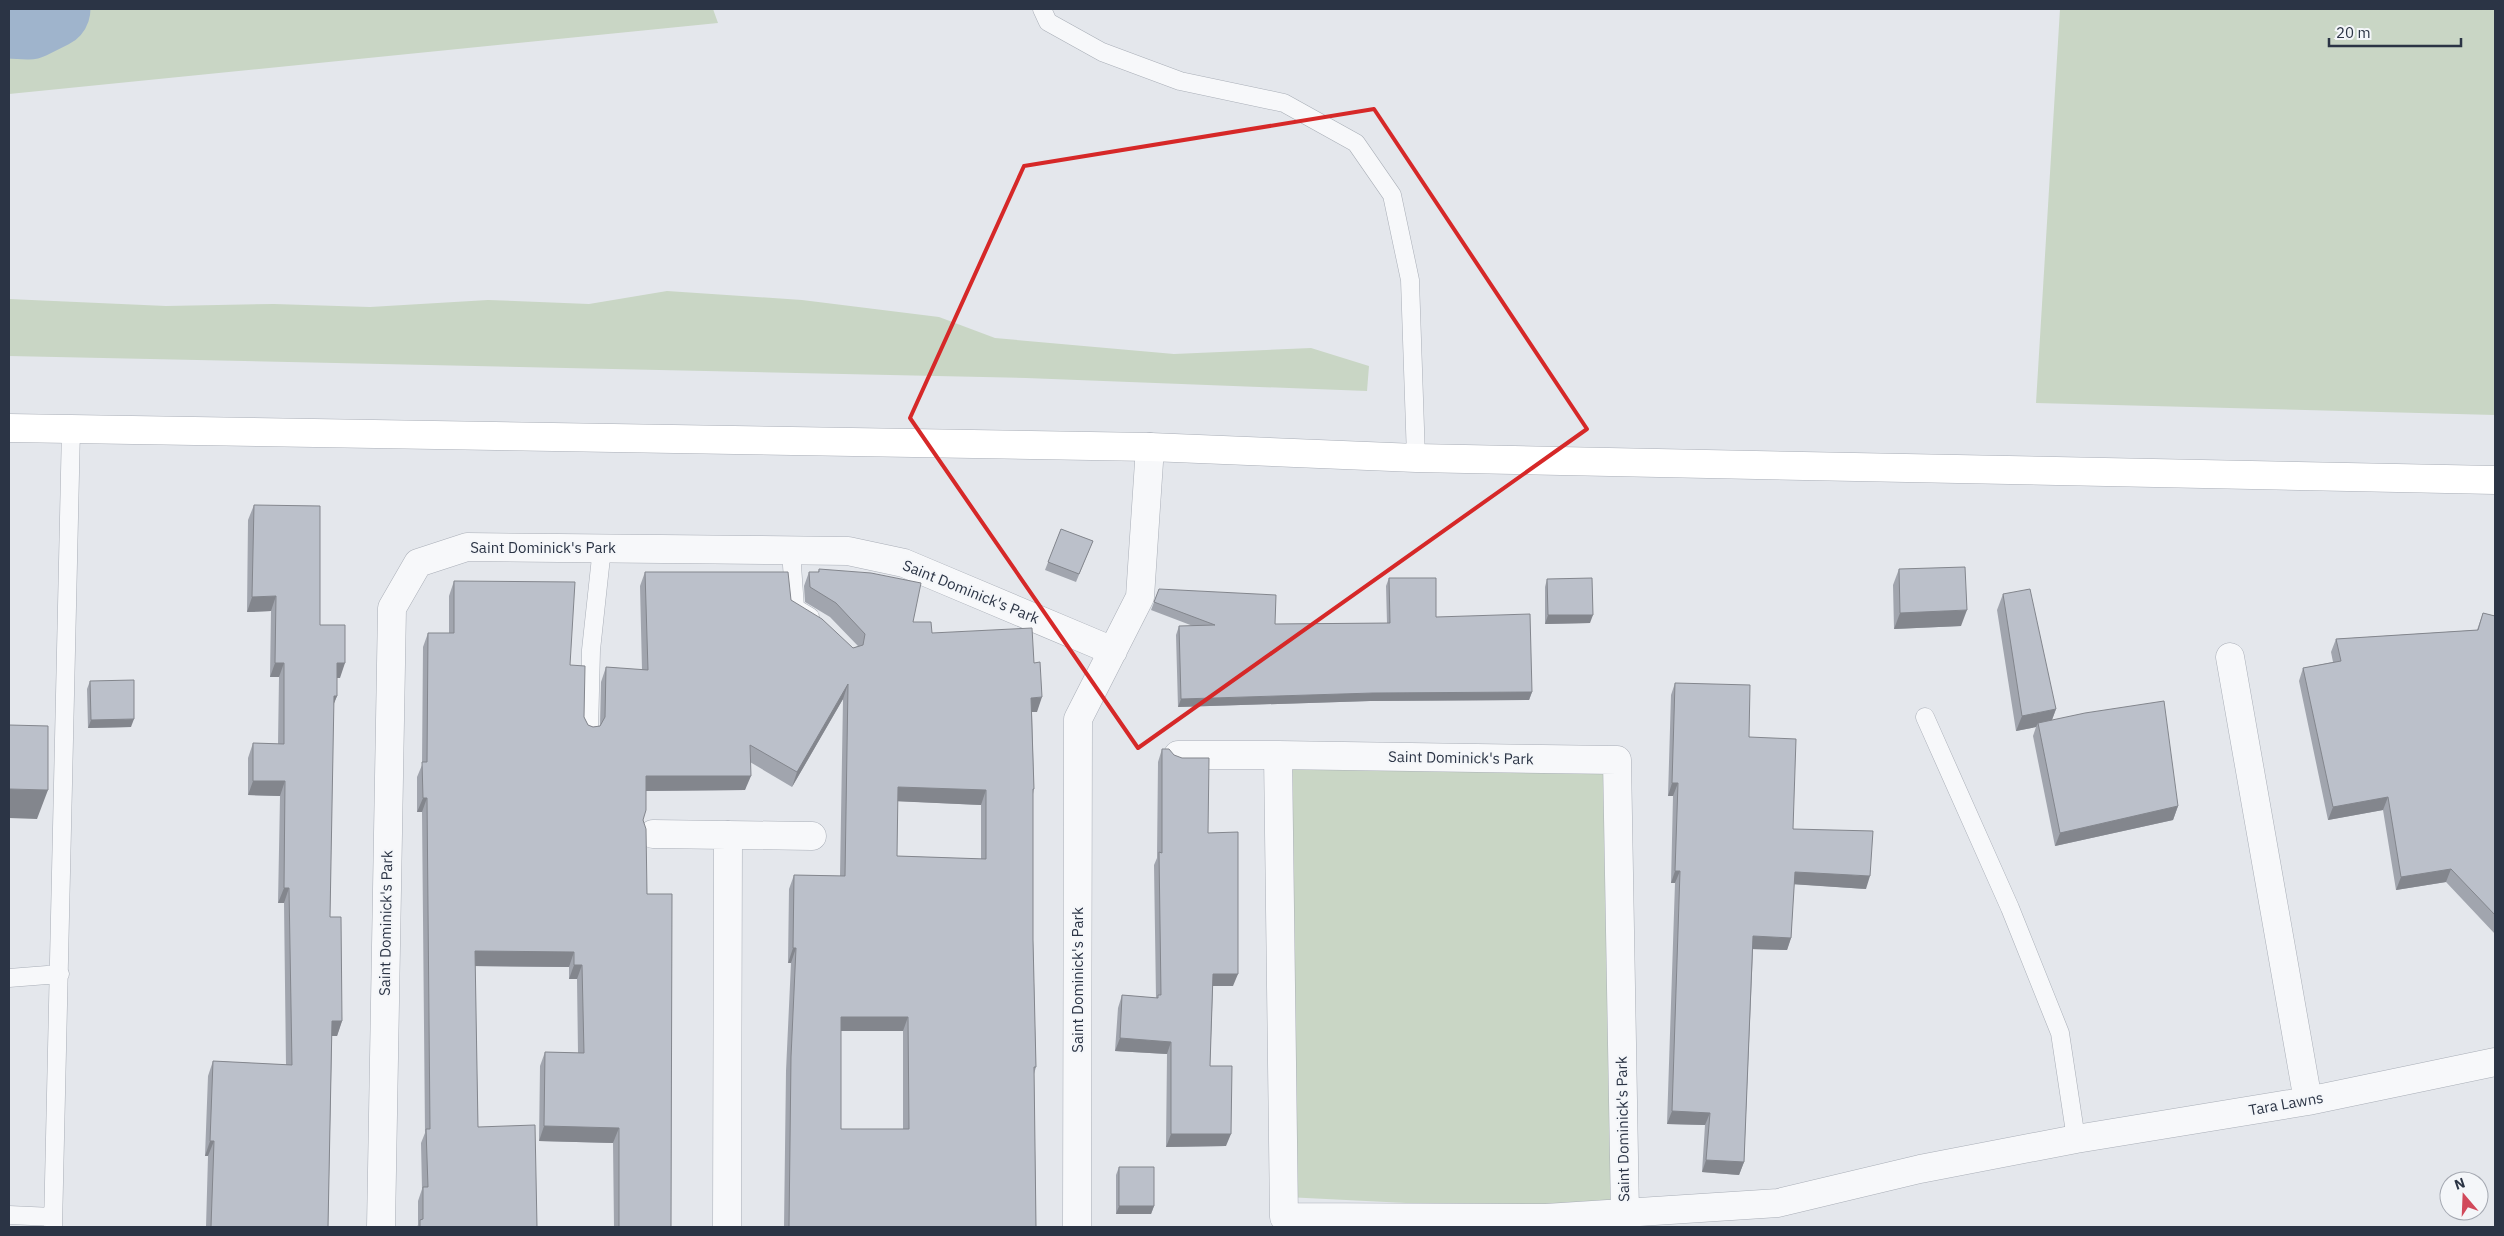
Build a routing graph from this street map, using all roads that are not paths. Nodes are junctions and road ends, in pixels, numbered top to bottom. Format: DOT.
graph roads {
  1 [pos="1045,15"];
  2 [pos="9,428"];
  3 [pos="71,429"];
  4 [pos="1150,447"];
  5 [pos="1416,458"];
  6 [pos="2495,480"];
  7 [pos="602,548"];
  8 [pos="790,551"];
  9 [pos="823,624"];
  10 [pos="1113,651"];
  11 [pos="2230,657"];
  12 [pos="1925,717"];
  13 [pos="589,731"];
  14 [pos="1178,754"];
  15 [pos="1278,755"];
  16 [pos="653,834"];
  17 [pos="728,835"];
  18 [pos="812,836"];
  19 [pos="60,974"];
  20 [pos="9,978"];
  21 [pos="2495,1062"];
  22 [pos="2308,1101"];
  23 [pos="2076,1139"];
  24 [pos="1625,1214"];
  25 [pos="9,1215"];
  26 [pos="53,1222"];
  27 [pos="381,1227"];
  28 [pos="727,1227"];
  29 [pos="1077,1227"];
  1 -- 5 [label="lane"];
  2 -- 3 [label="main road"];
  3 -- 4 [label="main road"];
  3 -- 19 [label="lane"];
  4 -- 5 [label="main road"];
  4 -- 10 [label="street, Saint Dominick's Park"];
  5 -- 6 [label="main road"];
  7 -- 8 [label="street, Saint Dominick's Park"];
  7 -- 13 [label="lane"];
  7 -- 27 [label="street, Saint Dominick's Park"];
  8 -- 9 [label="lane"];
  8 -- 10 [label="street, Saint Dominick's Park"];
  10 -- 29 [label="street, Saint Dominick's Park"];
  11 -- 22 [label="street"];
  12 -- 23 [label="lane"];
  14 -- 15 [label="street, Saint Dominick's Park"];
  15 -- 24 [label="street, Saint Dominick's Park"];
  15 -- 24 [label="street, Saint Dominick's Park"];
  16 -- 17 [label="street"];
  17 -- 18 [label="street"];
  17 -- 28 [label="street"];
  19 -- 20 [label="lane"];
  19 -- 26 [label="lane"];
  21 -- 22 [label="street, Tara Lawns"];
  22 -- 23 [label="street, Tara Lawns"];
  23 -- 24 [label="street, Tara Lawns"];
  25 -- 26 [label="lane"];
}
